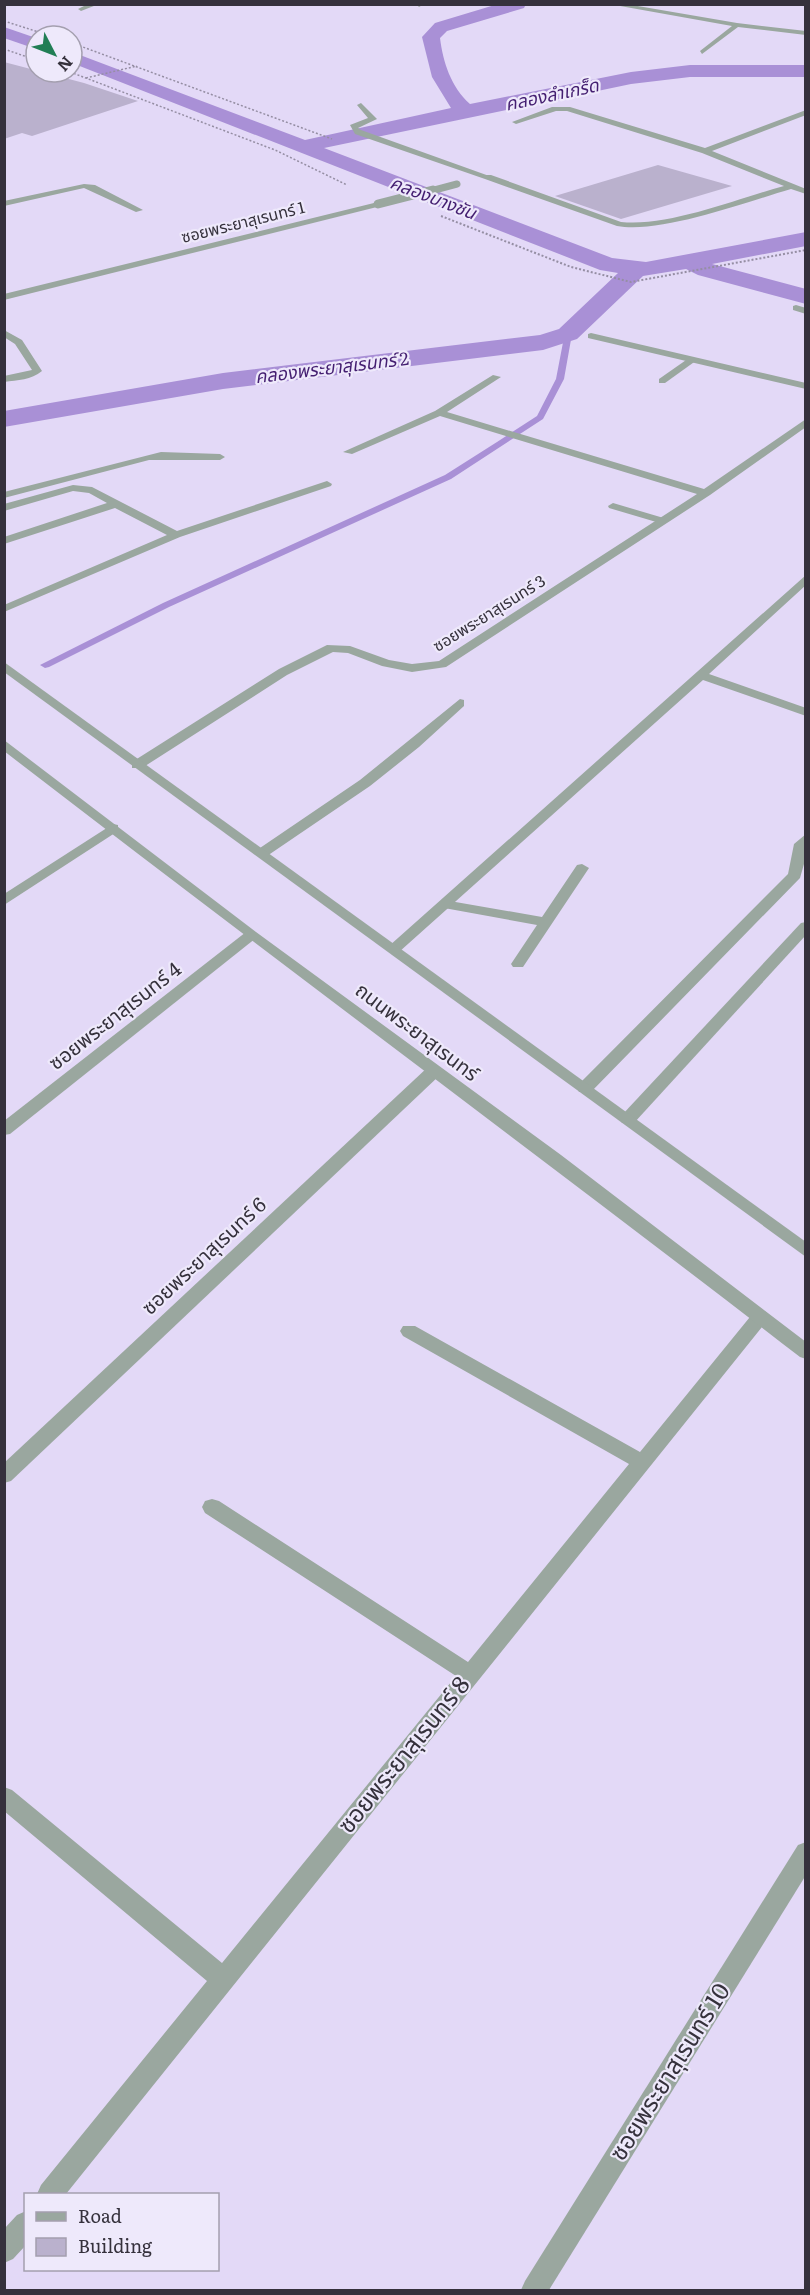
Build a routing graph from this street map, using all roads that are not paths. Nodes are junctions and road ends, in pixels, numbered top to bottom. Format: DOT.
graph roads {
  1 [pos="96,4"];
  2 [pos="612,4"];
  3 [pos="81,9"];
  4 [pos="737,25"];
  5 [pos="806,33"];
  6 [pos="702,52"];
  7 [pos="361,105"];
  8 [pos="577,112"];
  9 [pos="806,112"];
  10 [pos="516,122"];
  11 [pos="783,122"];
  12 [pos="794,125"];
  13 [pos="532,126"];
  14 [pos="705,151"];
  15 [pos="488,177"];
  16 [pos="792,186"];
  17 [pos="806,192"];
  18 [pos="4,204"];
  19 [pos="139,210"];
  20 [pos="4,297"];
  21 [pos="4,333"];
  22 [pos="591,336"];
  23 [pos="692,360"];
  24 [pos="496,377"];
  25 [pos="4,379"];
  26 [pos="662,381"];
  27 [pos="806,386"];
  28 [pos="439,412"];
  29 [pos="806,422"];
  30 [pos="348,453"];
  31 [pos="220,457"];
  32 [pos="327,484"];
  33 [pos="706,493"];
  34 [pos="4,495"];
  35 [pos="116,504"];
  36 [pos="613,506"];
  37 [pos="4,508"];
  38 [pos="663,521"];
  39 [pos="176,535"];
  40 [pos="4,541"];
  41 [pos="806,578"];
  42 [pos="4,609"];
  43 [pos="4,666"];
  44 [pos="701,675"];
  45 [pos="460,704"];
  46 [pos="806,712"];
  47 [pos="4,744"];
  48 [pos="137,765"];
  49 [pos="113,828"];
  50 [pos="806,838"];
  51 [pos="262,853"];
  52 [pos="582,868"];
  53 [pos="4,901"];
  54 [pos="444,904"];
  55 [pos="546,922"];
  56 [pos="806,926"];
  57 [pos="251,935"];
  58 [pos="394,950"];
  59 [pos="518,964"];
  60 [pos="434,1071"];
  61 [pos="585,1088"];
  62 [pos="628,1119"];
  63 [pos="4,1130"];
  64 [pos="806,1251"];
  65 [pos="760,1317"];
  66 [pos="409,1331"];
  67 [pos="806,1352"];
  68 [pos="642,1462"];
  69 [pos="4,1475"];
  70 [pos="213,1507"];
  71 [pos="471,1674"];
  72 [pos="4,1797"];
  73 [pos="806,1853"];
  74 [pos="223,1979"];
  75 [pos="51,2193"];
  76 [pos="24,2226"];
  77 [pos="4,2250"];
  78 [pos="534,2290"];
  1 -- 3 [label="street"];
  2 -- 4 [label="street"];
  4 -- 5 [label="street"];
  4 -- 6 [label="street"];
  7 -- 15 [label="street"];
  8 -- 10 [label="street"];
  8 -- 13 [label="street"];
  8 -- 14 [label="street"];
  9 -- 11 [label="street"];
  11 -- 12 [label="street"];
  11 -- 14 [label="street"];
  14 -- 16 [label="street"];
  15 -- 16 [label="street"];
  15 -- 20 [label="street, ซอยพระยาสุเรนทร์ 1, bridge"];
  16 -- 17 [label="street"];
  18 -- 19 [label="street"];
  21 -- 25 [label="street"];
  22 -- 23 [label="street"];
  23 -- 26 [label="street"];
  23 -- 27 [label="street"];
  24 -- 28 [label="street"];
  28 -- 30 [label="street"];
  28 -- 33 [label="street"];
  29 -- 33 [label="street, ซอยพระยาสุเรนทร์ 3"];
  31 -- 34 [label="street"];
  32 -- 39 [label="street"];
  33 -- 38 [label="street, ซอยพระยาสุเรนทร์ 3"];
  35 -- 37 [label="street"];
  35 -- 39 [label="street"];
  35 -- 40 [label="street"];
  36 -- 38 [label="street"];
  38 -- 48 [label="street, ซอยพระยาสุเรนทร์ 3"];
  39 -- 42 [label="street"];
  41 -- 44 [label="street"];
  43 -- 48 [label="street"];
  44 -- 46 [label="street"];
  44 -- 54 [label="street"];
  45 -- 51 [label="street"];
  47 -- 49 [label="street, ถนนพระยาสุเรนทร์"];
  48 -- 51 [label="street"];
  49 -- 53 [label="street"];
  49 -- 57 [label="street, ถนนพระยาสุเรนทร์"];
  50 -- 61 [label="street"];
  51 -- 58 [label="street"];
  52 -- 55 [label="street"];
  54 -- 55 [label="street"];
  54 -- 58 [label="street"];
  55 -- 59 [label="street"];
  56 -- 62 [label="street"];
  57 -- 60 [label="street, ถนนพระยาสุเรนทร์"];
  57 -- 63 [label="street, ซอยพระยาสุเรนทร์ 4"];
  58 -- 61 [label="street"];
  60 -- 65 [label="street, ถนนพระยาสุเรนทร์"];
  60 -- 69 [label="street, ซอยพระยาสุเรนทร์ 6"];
  61 -- 62 [label="street"];
  62 -- 64 [label="street"];
  65 -- 67 [label="street, ถนนพระยาสุเรนทร์"];
  65 -- 68 [label="street, ซอยพระยาสุเรนทร์ 8"];
  66 -- 68 [label="street"];
  68 -- 71 [label="street, ซอยพระยาสุเรนทร์ 8"];
  70 -- 71 [label="street"];
  71 -- 74 [label="street, ซอยพระยาสุเรนทร์ 8"];
  72 -- 74 [label="street"];
  73 -- 78 [label="street, ซอยพระยาสุเรนทร์ 10"];
  74 -- 75 [label="street, ซอยพระยาสุเรนทร์ 8"];
  76 -- 77 [label="street"];
}
